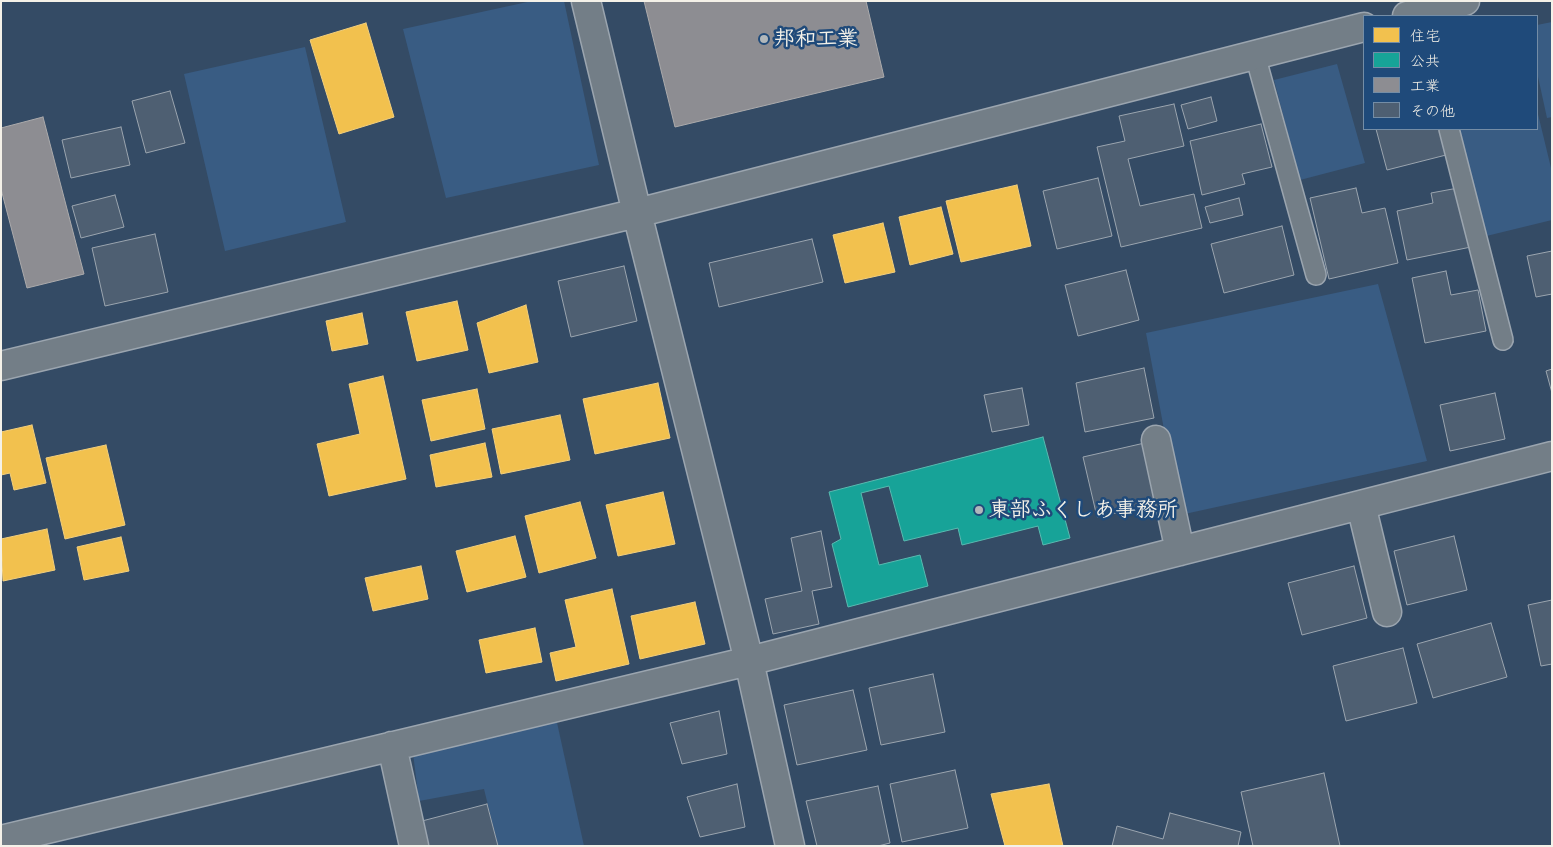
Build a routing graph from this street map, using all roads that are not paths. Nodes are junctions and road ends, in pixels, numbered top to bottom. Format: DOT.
graph roads {
  1 [pos="586,1"];
  2 [pos="1465,1"];
  3 [pos="1416,15"];
  4 [pos="1363,27"];
  5 [pos="1254,55"];
  6 [pos="1449,130"];
  7 [pos="637,213"];
  8 [pos="1316,275"];
  9 [pos="1503,340"];
  10 [pos="1,366"];
  11 [pos="1156,440"];
  12 [pos="1552,456"];
  13 [pos="1361,505"];
  14 [pos="1180,551"];
  15 [pos="1386,612"];
  16 [pos="749,661"];
  17 [pos="392,746"];
  18 [pos="32,839"];
  19 [pos="1,840"];
  20 [pos="414,846"];
  21 [pos="790,846"];
  1 -- 7 [label="street"];
  2 -- 3 [label="street"];
  4 -- 5 [label="street"];
  5 -- 7 [label="street"];
  5 -- 8 [label="lane"];
  6 -- 9 [label="lane"];
  7 -- 10 [label="street"];
  7 -- 16 [label="street"];
  11 -- 14 [label="street"];
  12 -- 13 [label="street"];
  13 -- 14 [label="street"];
  13 -- 15 [label="street"];
  14 -- 16 [label="street"];
  16 -- 17 [label="street"];
  16 -- 21 [label="street"];
  17 -- 18 [label="street"];
  17 -- 20 [label="street"];
  18 -- 19 [label="street"];
}
